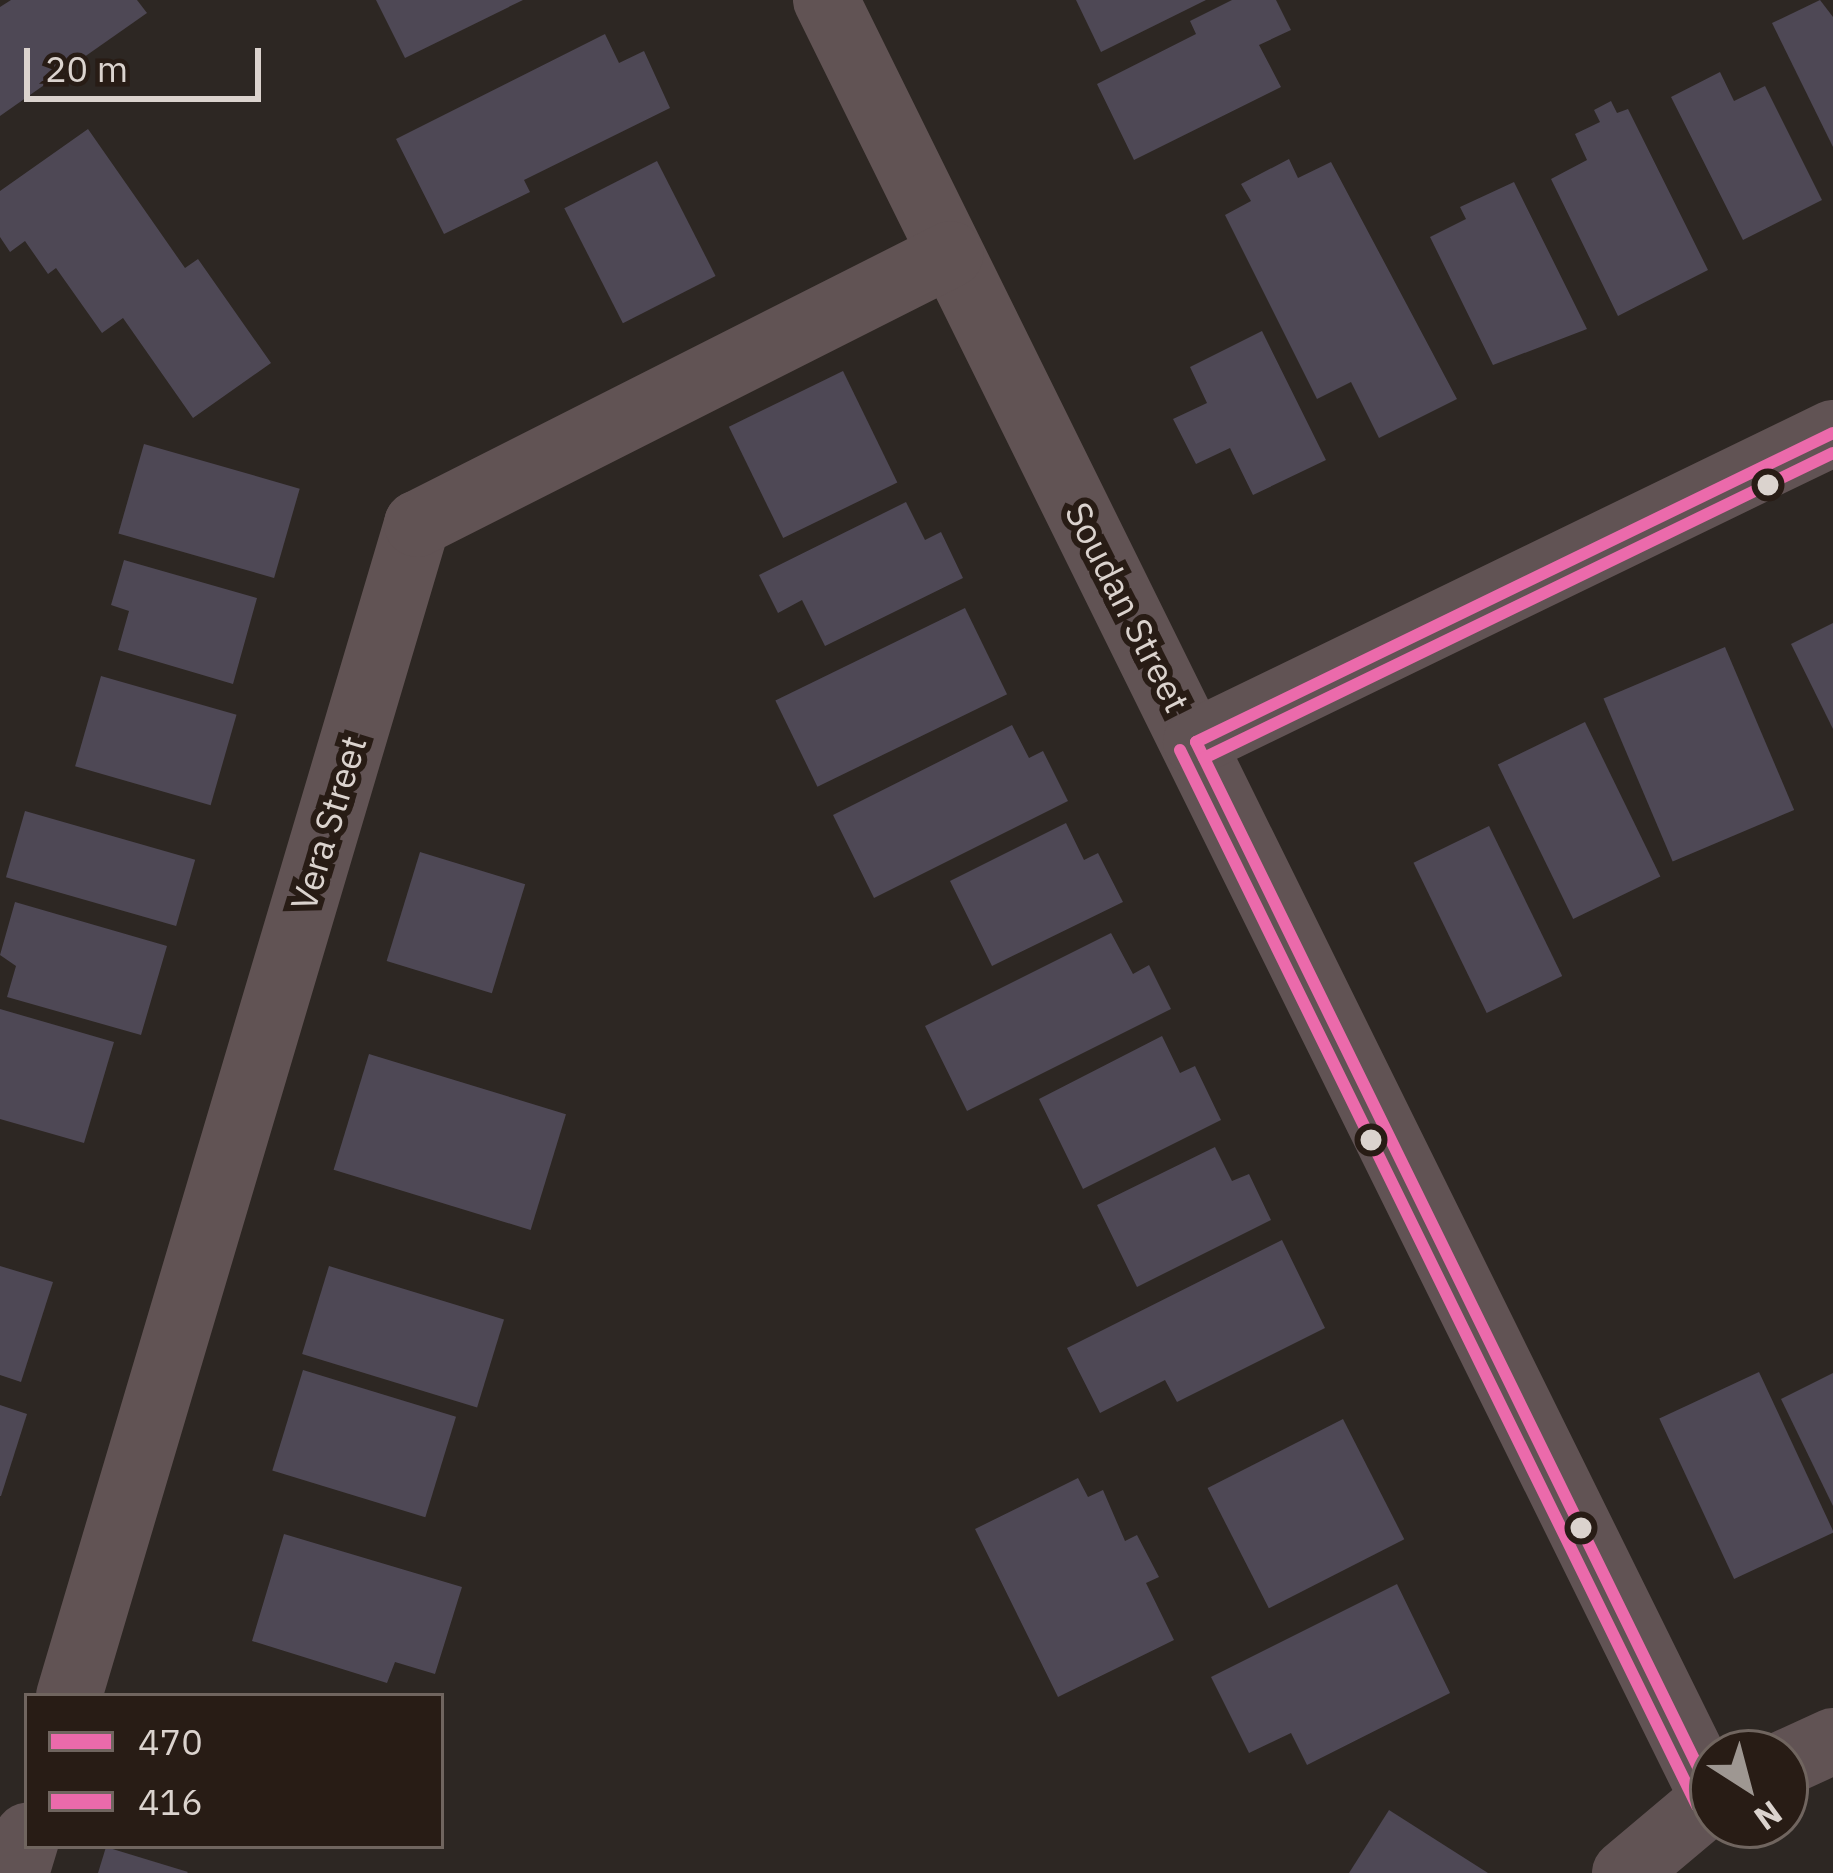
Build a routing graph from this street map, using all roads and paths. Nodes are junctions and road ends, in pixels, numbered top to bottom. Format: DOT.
graph roads {
  1 [pos="826,0"];
  2 [pos="951,254"];
  3 [pos="1833,433"];
  4 [pos="1196,742"];
  5 [pos="70,1693"];
  6 [pos="1689,1750"];
  7 [pos="1689,1819"];
  8 [pos="1625,1873"];
  1 -- 2 [label="street, Soudan Street"];
  2 -- 4 [label="street, Soudan Street"];
  2 -- 5 [label="street, Vera Street"];
  3 -- 4 [label="street"];
  4 -- 6 [label="street, Soudan Street"];
  7 -- 8 [label="street"];
}
